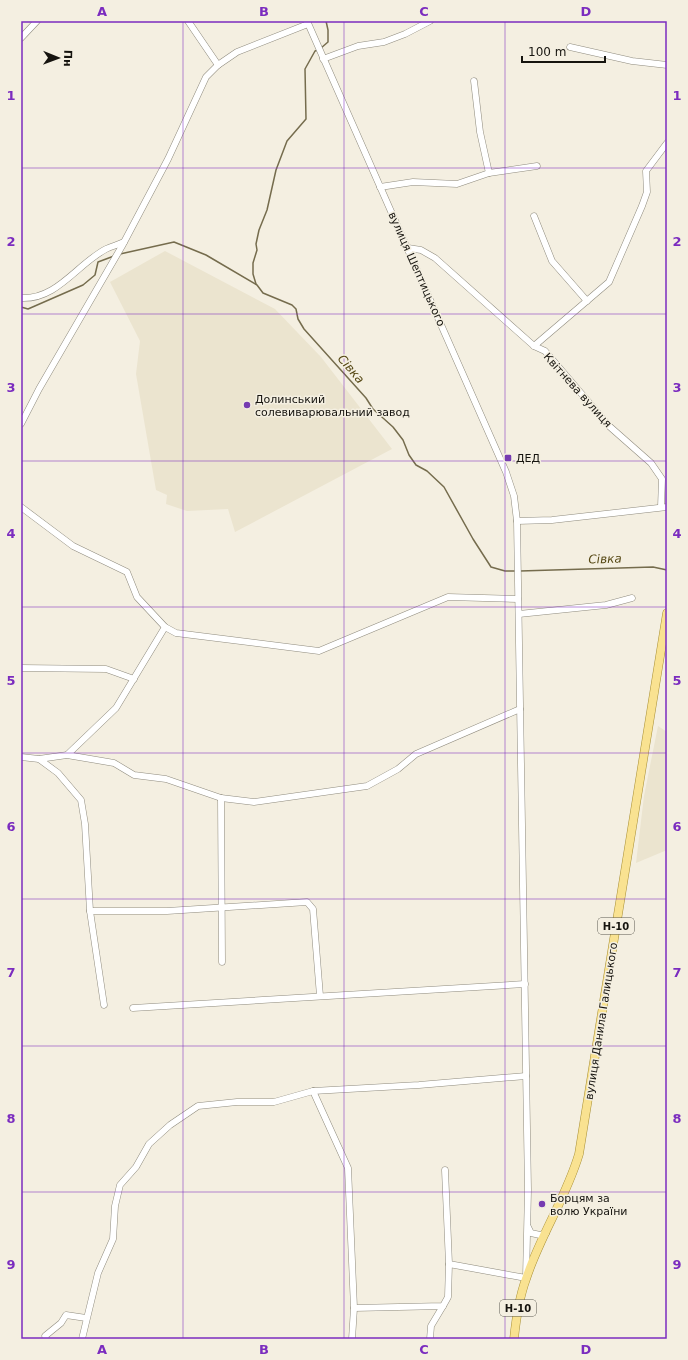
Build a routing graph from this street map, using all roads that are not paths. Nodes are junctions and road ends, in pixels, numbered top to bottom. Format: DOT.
graph roads {
  1 [pos="37,21"];
  2 [pos="188,21"];
  3 [pos="430,21"];
  4 [pos="307,23"];
  5 [pos="21,38"];
  6 [pos="570,47"];
  7 [pos="323,58"];
  8 [pos="218,65"];
  9 [pos="667,65"];
  10 [pos="474,81"];
  11 [pos="667,143"];
  12 [pos="537,166"];
  13 [pos="489,173"];
  14 [pos="380,187"];
  15 [pos="534,216"];
  16 [pos="123,244"];
  17 [pos="408,248"];
  18 [pos="21,298"];
  19 [pos="587,300"];
  20 [pos="534,346"];
  21 [pos="21,424"];
  22 [pos="21,507"];
  23 [pos="664,507"];
  24 [pos="517,521"];
  25 [pos="632,598"];
  26 [pos="518,599"];
  27 [pos="667,613"];
  28 [pos="519,614"];
  29 [pos="165,627"];
  30 [pos="21,668"];
  31 [pos="134,679"];
  32 [pos="520,709"];
  33 [pos="67,755"];
  34 [pos="21,757"];
  35 [pos="39,759"];
  36 [pos="221,798"];
  37 [pos="222,908"];
  38 [pos="90,911"];
  39 [pos="222,962"];
  40 [pos="524,984"];
  41 [pos="320,996"];
  42 [pos="104,1005"];
  43 [pos="133,1008"];
  44 [pos="526,1076"];
  45 [pos="313,1090"];
  46 [pos="445,1170"];
  47 [pos="527,1224"];
  48 [pos="546,1233"];
  49 [pos="449,1264"];
  50 [pos="526,1278"];
  51 [pos="443,1306"];
  52 [pos="354,1308"];
  53 [pos="86,1318"];
  54 [pos="46,1339"];
  55 [pos="82,1339"];
  56 [pos="352,1339"];
  57 [pos="430,1339"];
  58 [pos="514,1339"];
  1 -- 5 [label="street"];
  2 -- 8 [label="street"];
  3 -- 7 [label="street"];
  4 -- 7 [label="street, вулиця Шептицького"];
  4 -- 8 [label="street"];
  6 -- 9 [label="street"];
  7 -- 14 [label="street, вулиця Шептицького"];
  8 -- 16 [label="street"];
  10 -- 13 [label="street"];
  11 -- 19 [label="street"];
  12 -- 13 [label="street"];
  13 -- 14 [label="street"];
  14 -- 17 [label="street, вулиця Шептицького"];
  15 -- 19 [label="street"];
  16 -- 18 [label="street"];
  16 -- 21 [label="street"];
  17 -- 20 [label="street, Квітнева вулиця"];
  17 -- 24 [label="street, вулиця Шептицького"];
  19 -- 20 [label="street"];
  20 -- 23 [label="street, Квітнева вулиця"];
  22 -- 29 [label="street"];
  23 -- 24 [label="street"];
  24 -- 26 [label="street, вулиця Шептицького"];
  25 -- 28 [label="street"];
  26 -- 28 [label="street, вулиця Шептицького"];
  26 -- 29 [label="street"];
  27 -- 48 [label="main road, вулиця Данила Галицького / Н-10"];
  28 -- 32 [label="street, вулиця Шептицького"];
  29 -- 31 [label="street"];
  30 -- 31 [label="street"];
  31 -- 33 [label="street"];
  32 -- 36 [label="street"];
  32 -- 40 [label="street, вулиця Шептицького"];
  33 -- 35 [label="street"];
  33 -- 36 [label="street"];
  34 -- 35 [label="street"];
  35 -- 38 [label="street"];
  36 -- 37 [label="street"];
  37 -- 38 [label="street"];
  37 -- 39 [label="street"];
  37 -- 41 [label="street"];
  38 -- 42 [label="street"];
  40 -- 41 [label="street"];
  40 -- 44 [label="street, вулиця Шептицького"];
  41 -- 43 [label="street"];
  44 -- 45 [label="street"];
  44 -- 47 [label="street, вулиця Шептицького"];
  45 -- 52 [label="street"];
  45 -- 53 [label="street"];
  46 -- 49 [label="street"];
  47 -- 48 [label="street"];
  47 -- 50 [label="street, вулиця Шептицького"];
  48 -- 50 [label="main road, вулиця Данила Галицького / Н-10"];
  49 -- 50 [label="street"];
  49 -- 51 [label="street"];
  50 -- 58 [label="main road, Н-10"];
  51 -- 52 [label="street"];
  51 -- 57 [label="street"];
  52 -- 56 [label="street"];
  53 -- 54 [label="street"];
  53 -- 55 [label="street"];
}
